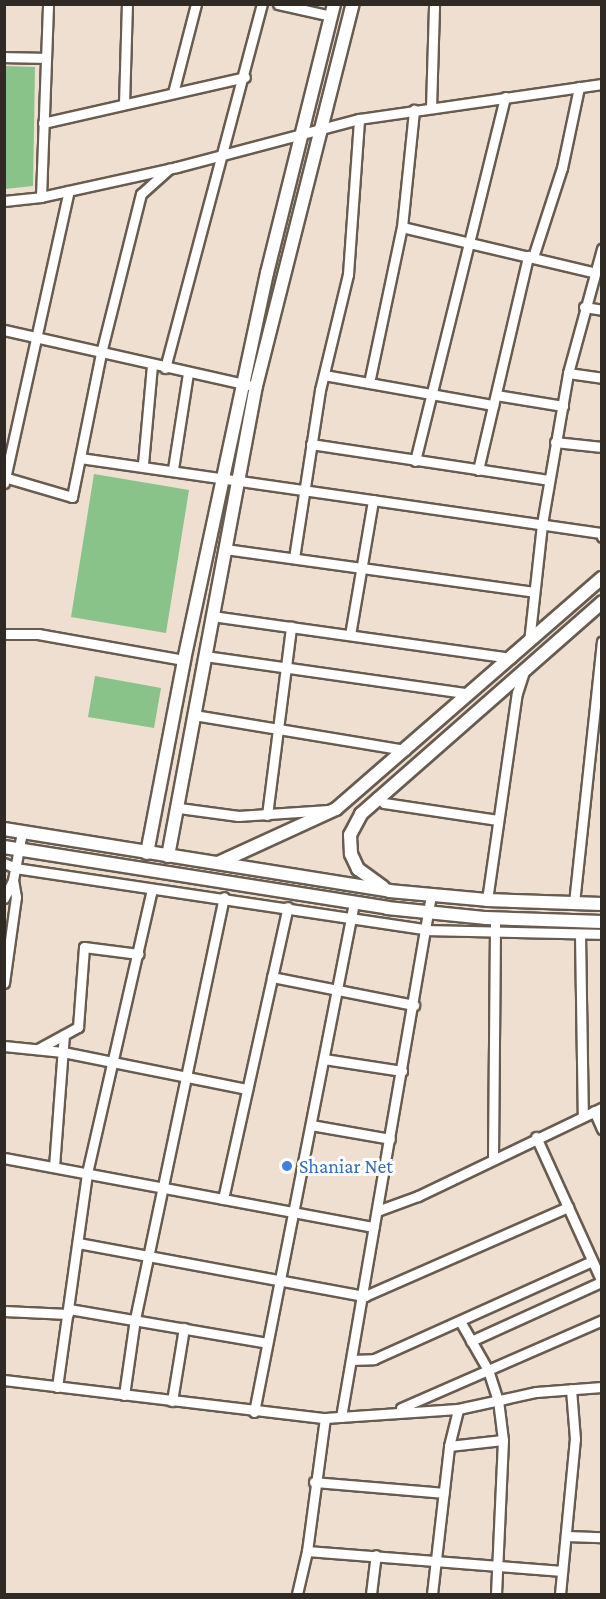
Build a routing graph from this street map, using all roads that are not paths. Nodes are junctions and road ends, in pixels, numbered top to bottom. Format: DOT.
graph roads {
  1 [pos="48,4"];
  2 [pos="127,4"];
  3 [pos="196,4"];
  4 [pos="262,4"];
  5 [pos="278,4"];
  6 [pos="353,4"];
  7 [pos="434,4"];
  8 [pos="332,10"];
  9 [pos="4,57"];
  10 [pos="45,58"];
  11 [pos="246,77"];
  12 [pos="602,84"];
  13 [pos="579,87"];
  14 [pos="173,93"];
  15 [pos="505,98"];
  16 [pos="124,104"];
  17 [pos="431,108"];
  18 [pos="414,110"];
  19 [pos="359,119"];
  20 [pos="43,123"];
  21 [pos="322,129"];
  22 [pos="303,133"];
  23 [pos="220,157"];
  24 [pos="170,169"];
  25 [pos="133,176"];
  26 [pos="69,191"];
  27 [pos="141,194"];
  28 [pos="41,197"];
  29 [pos="4,201"];
  30 [pos="402,227"];
  31 [pos="470,242"];
  32 [pos="602,249"];
  33 [pos="531,257"];
  34 [pos="593,272"];
  35 [pos="584,307"];
  36 [pos="602,310"];
  37 [pos="4,330"];
  38 [pos="35,338"];
  39 [pos="101,353"];
  40 [pos="152,365"];
  41 [pos="165,368"];
  42 [pos="188,373"];
  43 [pos="568,373"];
  44 [pos="324,375"];
  45 [pos="602,378"];
  46 [pos="369,383"];
  47 [pos="250,385"];
  48 [pos="496,395"];
  49 [pos="429,396"];
  50 [pos="494,405"];
  51 [pos="562,406"];
  52 [pos="555,442"];
  53 [pos="311,444"];
  54 [pos="602,447"];
  55 [pos="80,458"];
  56 [pos="415,461"];
  57 [pos="143,464"];
  58 [pos="173,469"];
  59 [pos="478,470"];
  60 [pos="5,478"];
  61 [pos="231,480"];
  62 [pos="548,480"];
  63 [pos="4,483"];
  64 [pos="304,489"];
  65 [pos="373,500"];
  66 [pos="542,524"];
  67 [pos="601,533"];
  68 [pos="225,549"];
  69 [pos="294,558"];
  70 [pos="361,568"];
  71 [pos="602,578"];
  72 [pos="534,592"];
  73 [pos="601,603"];
  74 [pos="602,610"];
  75 [pos="212,616"];
  76 [pos="291,627"];
  77 [pos="4,634"];
  78 [pos="350,635"];
  79 [pos="602,641"];
  80 [pos="529,642"];
  81 [pos="205,656"];
  82 [pos="511,658"];
  83 [pos="184,660"];
  84 [pos="525,665"];
  85 [pos="285,667"];
  86 [pos="466,693"];
  87 [pos="194,716"];
  88 [pos="278,730"];
  89 [pos="405,750"];
  90 [pos="378,775"];
  91 [pos="387,786"];
  92 [pos="377,797"];
  93 [pos="179,808"];
  94 [pos="336,809"];
  95 [pos="267,815"];
  96 [pos="498,820"];
  97 [pos="4,829"];
  98 [pos="22,832"];
  99 [pos="4,848"];
  100 [pos="18,850"];
  101 [pos="147,853"];
  102 [pos="168,856"];
  103 [pos="4,863"];
  104 [pos="217,864"];
  105 [pos="15,868"];
  106 [pos="13,880"];
  107 [pos="152,889"];
  108 [pos="389,891"];
  109 [pos="431,895"];
  110 [pos="224,897"];
  111 [pos="4,898"];
  112 [pos="487,900"];
  113 [pos="354,903"];
  114 [pos="574,903"];
  115 [pos="602,904"];
  116 [pos="288,907"];
  117 [pos="430,913"];
  118 [pos="352,917"];
  119 [pos="495,919"];
  120 [pos="602,922"];
  121 [pos="428,930"];
  122 [pos="495,932"];
  123 [pos="580,934"];
  124 [pos="602,934"];
  125 [pos="139,954"];
  126 [pos="272,976"];
  127 [pos="4,983"];
  128 [pos="337,990"];
  129 [pos="414,1005"];
  130 [pos="64,1035"];
  131 [pos="4,1046"];
  132 [pos="38,1049"];
  133 [pos="63,1052"];
  134 [pos="324,1059"];
  135 [pos="114,1062"];
  136 [pos="402,1071"];
  137 [pos="186,1075"];
  138 [pos="247,1089"];
  139 [pos="598,1109"];
  140 [pos="583,1116"];
  141 [pos="311,1125"];
  142 [pos="602,1129"];
  143 [pos="537,1137"];
  144 [pos="390,1139"];
  145 [pos="4,1158"];
  146 [pos="493,1158"];
  147 [pos="54,1167"];
  148 [pos="87,1173"];
  149 [pos="162,1188"];
  150 [pos="222,1199"];
  151 [pos="568,1207"];
  152 [pos="377,1211"];
  153 [pos="294,1212"];
  154 [pos="374,1227"];
  155 [pos="78,1243"];
  156 [pos="148,1256"];
  157 [pos="590,1262"];
  158 [pos="281,1281"];
  159 [pos="600,1282"];
  160 [pos="365,1296"];
  161 [pos="4,1311"];
  162 [pos="69,1312"];
  163 [pos="135,1319"];
  164 [pos="602,1320"];
  165 [pos="460,1322"];
  166 [pos="184,1328"];
  167 [pos="471,1341"];
  168 [pos="267,1343"];
  169 [pos="351,1360"];
  170 [pos="488,1370"];
  171 [pos="4,1380"];
  172 [pos="57,1387"];
  173 [pos="602,1387"];
  174 [pos="571,1389"];
  175 [pos="124,1395"];
  176 [pos="498,1400"];
  177 [pos="172,1401"];
  178 [pos="458,1409"];
  179 [pos="394,1411"];
  180 [pos="254,1412"];
  181 [pos="341,1417"];
  182 [pos="325,1418"];
  183 [pos="503,1440"];
  184 [pos="449,1446"];
  185 [pos="314,1482"];
  186 [pos="444,1493"];
  187 [pos="566,1536"];
  188 [pos="602,1537"];
  189 [pos="307,1551"];
  190 [pos="376,1555"];
  191 [pos="435,1564"];
  192 [pos="498,1568"];
  193 [pos="562,1571"];
  194 [pos="297,1594"];
  195 [pos="371,1594"];
  196 [pos="432,1594"];
  197 [pos="496,1594"];
  198 [pos="560,1594"];
  1 -- 10 [label="street"];
  2 -- 16 [label="street"];
  3 -- 14 [label="street"];
  4 -- 11 [label="street"];
  5 -- 8 [label="street"];
  6 -- 21 [label="main road"];
  7 -- 17 [label="street"];
  8 -- 22 [label="main road"];
  9 -- 10 [label="street"];
  10 -- 20 [label="street"];
  11 -- 14 [label="street"];
  11 -- 23 [label="street"];
  12 -- 13 [label="street"];
  13 -- 15 [label="street"];
  13 -- 33 [label="street"];
  14 -- 16 [label="street"];
  15 -- 17 [label="street"];
  15 -- 31 [label="street"];
  16 -- 20 [label="street"];
  17 -- 18 [label="street"];
  18 -- 19 [label="street"];
  18 -- 30 [label="street"];
  19 -- 21 [label="street"];
  19 -- 44 [label="street"];
  20 -- 28 [label="street"];
  21 -- 22 [label="street"];
  21 -- 47 [label="main road"];
  22 -- 23 [label="street"];
  22 -- 47 [label="main road"];
  23 -- 24 [label="street"];
  23 -- 41 [label="street"];
  24 -- 25 [label="street"];
  24 -- 27 [label="street"];
  25 -- 26 [label="street"];
  25 -- 27 [label="street"];
  26 -- 28 [label="street"];
  26 -- 38 [label="street"];
  27 -- 39 [label="street"];
  28 -- 29 [label="street"];
  30 -- 31 [label="street"];
  30 -- 46 [label="street"];
  31 -- 33 [label="street"];
  31 -- 49 [label="street"];
  32 -- 34 [label="street"];
  33 -- 34 [label="street"];
  33 -- 48 [label="street"];
  34 -- 35 [label="street"];
  35 -- 36 [label="street"];
  35 -- 43 [label="street"];
  37 -- 38 [label="street"];
  38 -- 39 [label="street"];
  38 -- 60 [label="street"];
  39 -- 40 [label="street"];
  39 -- 55 [label="street"];
  40 -- 41 [label="street"];
  40 -- 57 [label="street"];
  41 -- 42 [label="street"];
  42 -- 47 [label="street"];
  42 -- 58 [label="street"];
  43 -- 45 [label="street"];
  43 -- 51 [label="street"];
  44 -- 46 [label="street"];
  44 -- 53 [label="street"];
  46 -- 49 [label="street"];
  47 -- 61 [label="main road"];
  48 -- 50 [label="street"];
  48 -- 51 [label="street"];
  49 -- 50 [label="street"];
  49 -- 56 [label="street"];
  50 -- 59 [label="street"];
  51 -- 52 [label="street"];
  52 -- 54 [label="street"];
  52 -- 62 [label="street"];
  53 -- 56 [label="street"];
  53 -- 64 [label="street"];
  55 -- 57 [label="street"];
  55 -- 60 [label="street"];
  56 -- 59 [label="street"];
  57 -- 58 [label="street"];
  58 -- 61 [label="street"];
  59 -- 62 [label="street"];
  60 -- 63 [label="street"];
  61 -- 64 [label="street"];
  61 -- 68 [label="main road"];
  61 -- 83 [label="main road"];
  62 -- 66 [label="street"];
  64 -- 65 [label="street"];
  64 -- 69 [label="street"];
  65 -- 66 [label="street"];
  65 -- 70 [label="street"];
  66 -- 67 [label="street"];
  66 -- 72 [label="street"];
  68 -- 69 [label="street"];
  68 -- 75 [label="main road"];
  69 -- 70 [label="street"];
  70 -- 72 [label="street"];
  70 -- 78 [label="street"];
  71 -- 80 [label="main road"];
  72 -- 80 [label="street"];
  73 -- 74 [label="street"];
  73 -- 84 [label="main road"];
  75 -- 76 [label="street"];
  75 -- 81 [label="main road"];
  76 -- 78 [label="street"];
  76 -- 85 [label="street"];
  77 -- 83 [label="street"];
  78 -- 82 [label="street"];
  79 -- 114 [label="street"];
  80 -- 82 [label="main road"];
  81 -- 85 [label="street"];
  81 -- 87 [label="main road"];
  82 -- 86 [label="main road"];
  83 -- 101 [label="main road"];
  84 -- 91 [label="main road"];
  84 -- 96 [label="street"];
  85 -- 86 [label="street"];
  85 -- 88 [label="street"];
  86 -- 89 [label="main road"];
  87 -- 88 [label="street"];
  87 -- 93 [label="main road"];
  88 -- 89 [label="street"];
  88 -- 95 [label="street"];
  89 -- 90 [label="main road"];
  90 -- 91 [label="main road"];
  90 -- 94 [label="main road"];
  91 -- 92 [label="main road"];
  92 -- 96 [label="street"];
  92 -- 108 [label="main road"];
  93 -- 95 [label="street"];
  93 -- 102 [label="main road"];
  94 -- 95 [label="street"];
  94 -- 104 [label="main road"];
  96 -- 112 [label="street"];
  97 -- 98 [label="main road"];
  98 -- 100 [label="street"];
  98 -- 101 [label="main road"];
  99 -- 100 [label="main road"];
  100 -- 105 [label="street"];
  100 -- 113 [label="main road"];
  101 -- 102 [label="main road"];
  102 -- 104 [label="main road"];
  103 -- 105 [label="street"];
  104 -- 108 [label="main road"];
  105 -- 106 [label="street"];
  105 -- 107 [label="street"];
  106 -- 111 [label="street"];
  106 -- 127 [label="street"];
  107 -- 110 [label="street"];
  107 -- 125 [label="street"];
  108 -- 109 [label="main road"];
  109 -- 112 [label="main road"];
  109 -- 117 [label="street"];
  110 -- 116 [label="street"];
  110 -- 137 [label="street"];
  112 -- 114 [label="main road"];
  113 -- 117 [label="main road"];
  113 -- 118 [label="street"];
  114 -- 115 [label="main road"];
  116 -- 118 [label="street"];
  116 -- 126 [label="street"];
  117 -- 119 [label="main road"];
  117 -- 121 [label="street"];
  118 -- 121 [label="street"];
  118 -- 128 [label="street"];
  119 -- 120 [label="main road"];
  119 -- 122 [label="street"];
  121 -- 122 [label="street"];
  121 -- 129 [label="street"];
  122 -- 123 [label="street"];
  122 -- 146 [label="street"];
  123 -- 124 [label="street"];
  123 -- 140 [label="street"];
  125 -- 130 [label="street"];
  125 -- 135 [label="street"];
  126 -- 128 [label="street"];
  126 -- 138 [label="street"];
  128 -- 129 [label="street"];
  128 -- 134 [label="street"];
  129 -- 136 [label="street"];
  130 -- 132 [label="street"];
  130 -- 133 [label="street"];
  131 -- 132 [label="street"];
  132 -- 133 [label="street"];
  133 -- 135 [label="street"];
  133 -- 147 [label="street"];
  134 -- 136 [label="street"];
  134 -- 141 [label="street"];
  135 -- 137 [label="street"];
  135 -- 148 [label="street"];
  136 -- 144 [label="street"];
  137 -- 138 [label="street"];
  137 -- 149 [label="street"];
  138 -- 150 [label="street"];
  139 -- 140 [label="street"];
  139 -- 142 [label="street"];
  140 -- 143 [label="street"];
  141 -- 144 [label="street"];
  141 -- 153 [label="street"];
  143 -- 146 [label="street"];
  143 -- 151 [label="street"];
  144 -- 152 [label="street"];
  145 -- 147 [label="street"];
  146 -- 152 [label="street"];
  147 -- 148 [label="street"];
  148 -- 149 [label="street"];
  148 -- 155 [label="street"];
  149 -- 150 [label="street"];
  149 -- 156 [label="street"];
  150 -- 153 [label="street"];
  151 -- 157 [label="street"];
  151 -- 160 [label="street"];
  152 -- 154 [label="street"];
  153 -- 154 [label="street"];
  153 -- 158 [label="street"];
  154 -- 160 [label="street"];
  155 -- 156 [label="street"];
  155 -- 162 [label="street"];
  156 -- 158 [label="street"];
  156 -- 163 [label="street"];
  157 -- 159 [label="street"];
  157 -- 165 [label="street"];
  158 -- 160 [label="street"];
  158 -- 168 [label="street"];
  159 -- 167 [label="street"];
  160 -- 169 [label="street"];
  161 -- 162 [label="street"];
  162 -- 163 [label="street"];
  162 -- 172 [label="street"];
  163 -- 166 [label="street"];
  163 -- 175 [label="street"];
  164 -- 170 [label="street"];
  165 -- 167 [label="street"];
  165 -- 169 [label="street"];
  166 -- 168 [label="street"];
  166 -- 177 [label="street"];
  167 -- 170 [label="street"];
  168 -- 180 [label="street"];
  169 -- 181 [label="street"];
  170 -- 176 [label="street"];
  170 -- 179 [label="street"];
  171 -- 172 [label="street"];
  172 -- 175 [label="street"];
  173 -- 174 [label="street"];
  174 -- 176 [label="street"];
  174 -- 187 [label="street"];
  175 -- 177 [label="street"];
  176 -- 178 [label="street"];
  176 -- 183 [label="street"];
  177 -- 180 [label="street"];
  178 -- 179 [label="street"];
  178 -- 184 [label="street"];
  179 -- 181 [label="street"];
  180 -- 182 [label="street"];
  181 -- 182 [label="street"];
  182 -- 185 [label="street"];
  183 -- 184 [label="street"];
  183 -- 192 [label="street"];
  184 -- 186 [label="street"];
  185 -- 186 [label="street"];
  185 -- 189 [label="street"];
  186 -- 191 [label="street"];
  187 -- 188 [label="street"];
  187 -- 193 [label="street"];
  189 -- 190 [label="street"];
  189 -- 194 [label="street"];
  190 -- 191 [label="street"];
  190 -- 195 [label="street"];
  191 -- 192 [label="street"];
  191 -- 196 [label="street"];
  192 -- 193 [label="street"];
  192 -- 197 [label="street"];
  193 -- 198 [label="street"];
}
